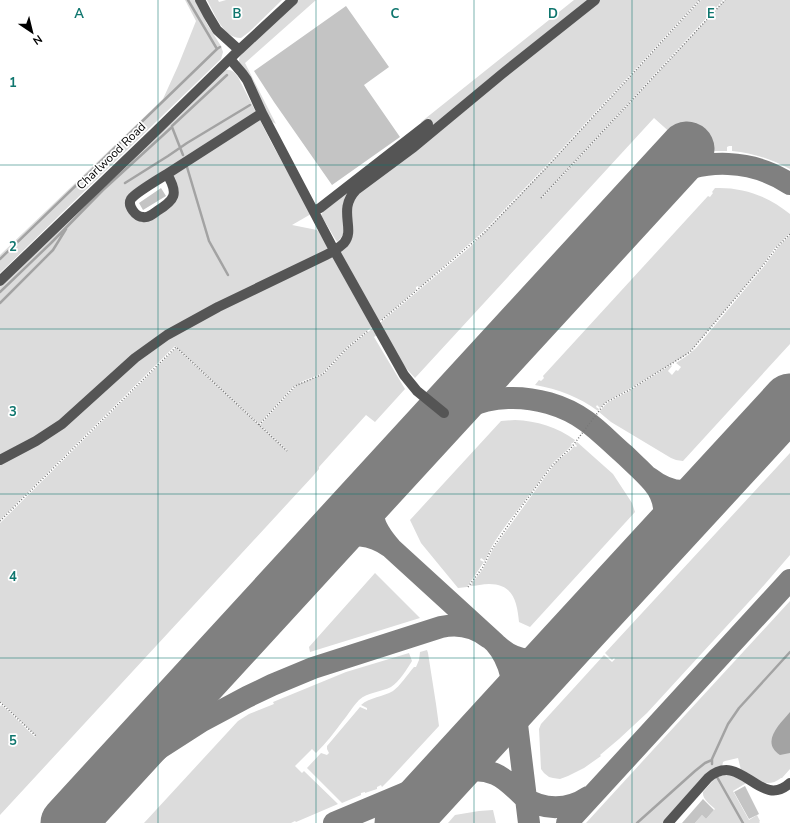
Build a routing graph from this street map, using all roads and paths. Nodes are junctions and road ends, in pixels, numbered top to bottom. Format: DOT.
graph roads {
  1 [pos="200,0"];
  2 [pos="293,0"];
  3 [pos="595,0"];
  4 [pos="700,0"];
  5 [pos="725,0"];
  6 [pos="239,50"];
  7 [pos="230,59"];
  8 [pos="262,113"];
  9 [pos="428,124"];
  10 [pos="167,174"];
  11 [pos="541,198"];
  12 [pos="314,211"];
  13 [pos="790,234"];
  14 [pos="334,250"];
  15 [pos="0,281"];
  16 [pos="376,325"];
  17 [pos="444,413"];
  18 [pos="259,425"];
  19 [pos="287,451"];
  20 [pos="0,460"];
  21 [pos="0,522"];
  22 [pos="468,587"];
  23 [pos="0,704"];
  24 [pos="36,736"];
  25 [pos="790,783"];
  26 [pos="668,823"];
  1 -- 6 [label="street"];
  2 -- 6 [label="street, Charlwood Road"];
  3 -- 14 [label="street"];
  4 -- 16 [label="path"];
  5 -- 11 [label="path"];
  6 -- 7 [label="street, Charlwood Road"];
  7 -- 8 [label="street"];
  7 -- 15 [label="street, Charlwood Road"];
  8 -- 10 [label="street"];
  8 -- 12 [label="street"];
  9 -- 12 [label="street"];
  10 -- 10 [label="street"];
  12 -- 14 [label="street"];
  13 -- 22 [label="path"];
  14 -- 16 [label="street"];
  14 -- 20 [label="street"];
  16 -- 17 [label="street"];
  16 -- 18 [label="path"];
  18 -- 19 [label="path"];
  18 -- 21 [label="path"];
  23 -- 24 [label="path"];
  25 -- 26 [label="street"];
}
